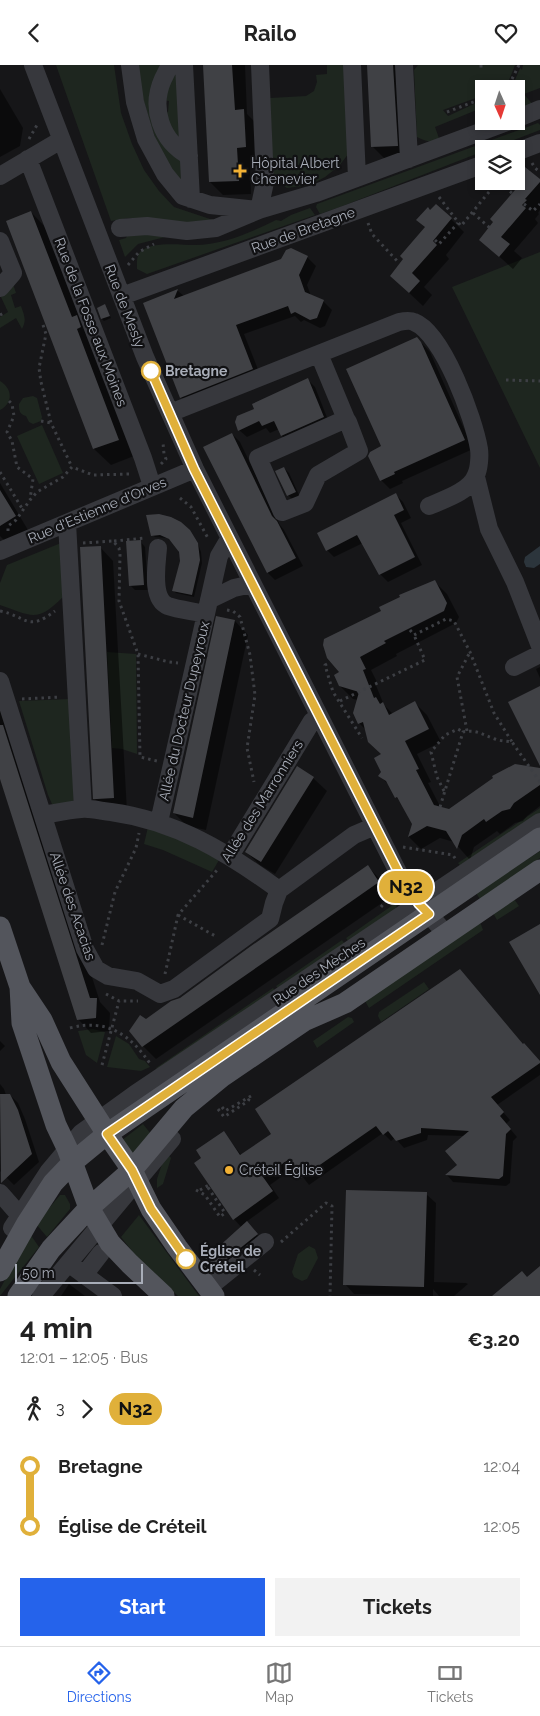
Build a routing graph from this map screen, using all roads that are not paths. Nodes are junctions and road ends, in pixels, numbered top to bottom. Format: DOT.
graph roads {
  1 [pos="33,65"];
  2 [pos="130,65"];
  3 [pos="171,65"];
  4 [pos="184,65"];
  5 [pos="260,65"];
  6 [pos="352,65"];
  7 [pos="404,65"];
  8 [pos="540,109"];
  9 [pos="525,115"];
  10 [pos="486,130"];
  11 [pos="61,140"];
  12 [pos="540,143"];
  13 [pos="525,149"];
  14 [pos="189,156"];
  15 [pos="28,159"];
  16 [pos="409,159"];
  17 [pos="475,167"];
  18 [pos="0,176"];
  19 [pos="357,178"];
  20 [pos="191,199"];
  21 [pos="259,210"];
  22 [pos="120,228"];
  23 [pos="0,241"];
  24 [pos="0,288"];
  25 [pos="122,296"];
  26 [pos="318,354"];
  27 [pos="170,413"];
  28 [pos="346,419"];
  29 [pos="194,469"];
  30 [pos="476,477"];
  31 [pos="152,486"];
  32 [pos="429,506"];
  33 [pos="67,529"];
  34 [pos="229,539"];
  35 [pos="4,544"];
  36 [pos="158,548"];
  37 [pos="252,584"];
  38 [pos="210,603"];
  39 [pos="540,646"];
  40 [pos="540,654"];
  41 [pos="514,667"];
  42 [pos="0,681"];
  43 [pos="320,717"];
  44 [pos="83,809"];
  45 [pos="43,815"];
  46 [pos="150,820"];
  47 [pos="540,822"];
  48 [pos="374,826"];
  49 [pos="540,838"];
  50 [pos="230,856"];
  51 [pos="540,870"];
  52 [pos="279,890"];
  53 [pos="424,909"];
  54 [pos="0,927"];
  55 [pos="446,934"];
  56 [pos="20,987"];
  57 [pos="103,1127"];
  58 [pos="70,1155"];
  59 [pos="135,1175"];
  60 [pos="0,1193"];
  61 [pos="16,1210"];
  62 [pos="94,1217"];
  63 [pos="270,1245"];
  64 [pos="0,1251"];
  65 [pos="101,1253"];
  66 [pos="0,1271"];
  67 [pos="211,1292"];
  68 [pos="159,1294"];
  69 [pos="18,1296"];
  70 [pos="41,1296"];
  71 [pos="113,1296"];
  1 -- 11 [label="street, Rue de Mesly"];
  2 -- 20 [label="street"];
  3 -- 14 [label="street"];
  4 -- 14 [label="street"];
  5 -- 21 [label="street"];
  6 -- 19 [label="street"];
  7 -- 16 [label="street"];
  8 -- 9 [label="street"];
  10 -- 16 [label="street"];
  11 -- 15 [label="street"];
  11 -- 25 [label="street, Rue de Mesly"];
  12 -- 13 [label="street"];
  14 -- 20 [label="street"];
  15 -- 18 [label="street"];
  15 -- 31 [label="street, Rue de la Fosse aux Moines"];
  16 -- 19 [label="street"];
  17 -- 25 [label="street, Rue de Bretagne"];
  19 -- 21 [label="street"];
  20 -- 21 [label="street"];
  21 -- 22 [label="street"];
  23 -- 24 [label="street"];
  25 -- 27 [label="street, Rue de Mesly"];
  26 -- 27 [label="street"];
  26 -- 28 [label="street"];
  26 -- 30 [label="street"];
  27 -- 29 [label="street, Rue de Mesly"];
  28 -- 28 [label="street"];
  29 -- 31 [label="street, Rue d'Estienne d'Orves"];
  29 -- 34 [label="street, Rue de Mesly"];
  30 -- 32 [label="street"];
  30 -- 39 [label="street"];
  31 -- 33 [label="street, Rue d'Estienne d'Orves"];
  33 -- 35 [label="street, Rue d'Estienne d'Orves"];
  33 -- 44 [label="street"];
  34 -- 37 [label="street, Rue de Mesly"];
  34 -- 38 [label="street, Allée du Docteur Dupeyroux"];
  36 -- 38 [label="street"];
  37 -- 38 [label="street"];
  37 -- 43 [label="street, Rue de Mesly"];
  38 -- 46 [label="street, Allée du Docteur Dupeyroux"];
  40 -- 41 [label="street"];
  42 -- 45 [label="street, Allée des Acacias"];
  43 -- 48 [label="street, Rue de Mesly"];
  43 -- 50 [label="street, Allée des Marronniers"];
  44 -- 45 [label="street"];
  44 -- 46 [label="street"];
  45 -- 52 [label="street, Allée des Acacias"];
  46 -- 50 [label="street"];
  47 -- 53 [label="street, Rue des Mèches"];
  48 -- 52 [label="street"];
  48 -- 53 [label="street, Rue de Mesly"];
  49 -- 53 [label="main road, Rue des Mèches"];
  50 -- 52 [label="street"];
  51 -- 55 [label="main road"];
  53 -- 55 [label="street, Rue de Mesly"];
  53 -- 57 [label="main road, Rue des Mèches"];
  54 -- 56 [label="main road"];
  55 -- 59 [label="main road"];
  56 -- 57 [label="main road"];
  56 -- 58 [label="main road"];
  57 -- 58 [label="main road, Rue des Mèches"];
  57 -- 59 [label="main road"];
  58 -- 62 [label="main road"];
  58 -- 64 [label="street"];
  58 -- 66 [label="main road, Rue des Mèches"];
  59 -- 62 [label="main road"];
  59 -- 67 [label="main road"];
  60 -- 61 [label="street"];
  62 -- 68 [label="main road"];
  62 -- 69 [label="main road"];
  62 -- 70 [label="street"];
  63 -- 67 [label="street"];
  65 -- 71 [label="street"];
}
